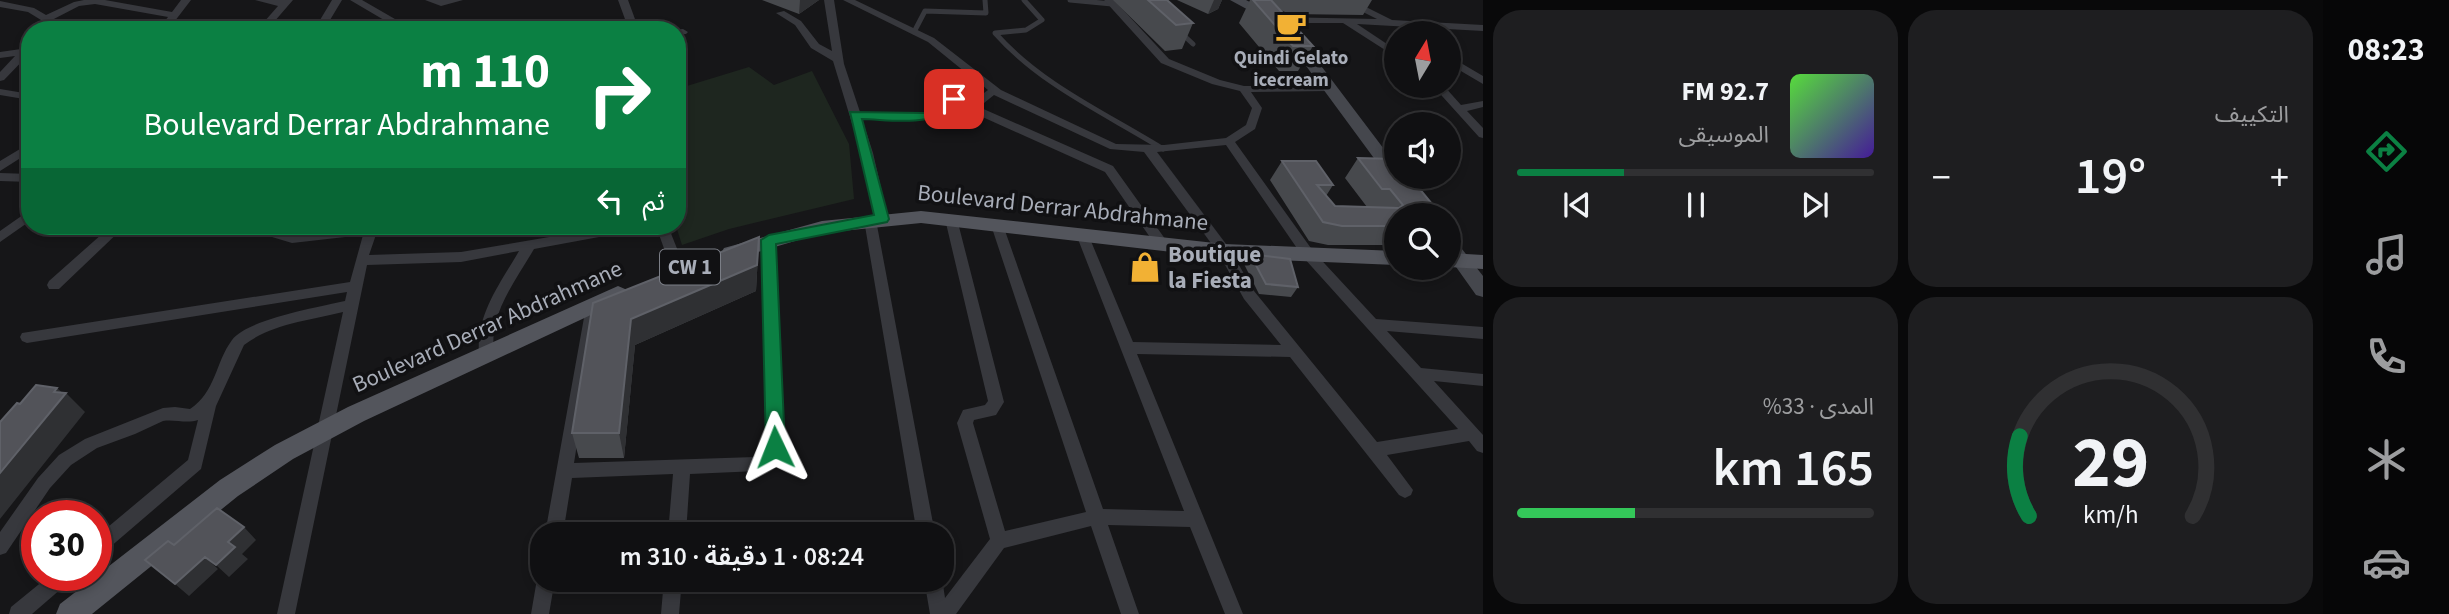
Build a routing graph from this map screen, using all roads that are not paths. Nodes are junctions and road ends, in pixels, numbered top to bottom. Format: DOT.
graph roads {
  1 [pos="186,0"];
  2 [pos="260,0"];
  3 [pos="337,0"];
  4 [pos="355,0"];
  5 [pos="430,0"];
  6 [pos="458,0"];
  7 [pos="623,0"];
  8 [pos="829,0"];
  9 [pos="848,0"];
  10 [pos="985,0"];
  11 [pos="1024,0"];
  12 [pos="1070,0"];
  13 [pos="1236,0"];
  14 [pos="1344,0"];
  15 [pos="0,1"];
  16 [pos="286,2"];
  17 [pos="1111,2"];
  18 [pos="782,13"];
  19 [pos="174,15"];
  20 [pos="46,19"];
  21 [pos="1276,20"];
  22 [pos="1345,20"];
  23 [pos="170,21"];
  24 [pos="270,21"];
  25 [pos="324,21"];
  26 [pos="393,21"];
  27 [pos="631,21"];
  28 [pos="1389,21"];
  29 [pos="1384,22"];
  30 [pos="1174,27"];
  31 [pos="1461,27"];
  32 [pos="1483,28"];
  33 [pos="914,32"];
  34 [pos="1193,44"];
  35 [pos="1384,46"];
  36 [pos="21,50"];
  37 [pos="0,54"];
  38 [pos="21,56"];
  39 [pos="838,59"];
  40 [pos="1461,67"];
  41 [pos="971,74"];
  42 [pos="0,78"];
  43 [pos="1483,81"];
  44 [pos="1329,88"];
  45 [pos="1244,89"];
  46 [pos="994,90"];
  47 [pos="0,92"];
  48 [pos="21,96"];
  49 [pos="1449,98"];
  50 [pos="1483,104"];
  51 [pos="1458,108"];
  52 [pos="855,115"];
  53 [pos="1483,135"];
  54 [pos="1229,141"];
  55 [pos="1114,147"];
  56 [pos="1157,150"];
  57 [pos="0,151"];
  58 [pos="19,154"];
  59 [pos="1384,159"];
  60 [pos="1092,160"];
  61 [pos="0,167"];
  62 [pos="0,177"];
  63 [pos="21,178"];
  64 [pos="876,219"];
  65 [pos="951,219"];
  66 [pos="21,221"];
  67 [pos="998,225"];
  68 [pos="1082,234"];
  69 [pos="109,235"];
  70 [pos="279,235"];
  71 [pos="321,235"];
  72 [pos="370,235"];
  73 [pos="588,235"];
  74 [pos="665,235"];
  75 [pos="0,238"];
  76 [pos="769,240"];
  77 [pos="1161,243"];
  78 [pos="528,246"];
  79 [pos="1224,251"];
  80 [pos="1308,254"];
  81 [pos="1384,257"];
  82 [pos="361,260"];
  83 [pos="1461,261"];
  84 [pos="1483,261"];
  85 [pos="1461,266"];
  86 [pos="679,271"];
  87 [pos="54,285"];
  88 [pos="355,286"];
  89 [pos="1483,290"];
  90 [pos="351,305"];
  91 [pos="592,305"];
  92 [pos="1372,324"];
  93 [pos="1483,333"];
  94 [pos="27,337"];
  95 [pos="1127,348"];
  96 [pos="1294,351"];
  97 [pos="486,354"];
  98 [pos="1418,374"];
  99 [pos="1483,380"];
  100 [pos="209,407"];
  101 [pos="325,429"];
  102 [pos="1478,440"];
  103 [pos="1373,450"];
  104 [pos="682,467"];
  105 [pos="565,471"];
  106 [pos="1405,490"];
  107 [pos="1097,517"];
  108 [pos="1196,519"];
  109 [pos="556,522"];
  110 [pos="678,522"];
  111 [pos="924,522"];
  112 [pos="112,534"];
  113 [pos="999,541"];
  114 [pos="0,547"];
  115 [pos="46,591"];
  116 [pos="544,592"];
  117 [pos="672,592"];
  118 [pos="935,592"];
  119 [pos="18,614"];
  120 [pos="70,614"];
  121 [pos="286,614"];
  122 [pos="540,614"];
  123 [pos="670,614"];
  124 [pos="939,614"];
  125 [pos="945,614"];
  126 [pos="1130,614"];
  127 [pos="1234,614"];
  1 -- 19 [label="street"];
  2 -- 16 [label="street"];
  3 -- 25 [label="street"];
  4 -- 26 [label="street"];
  5 -- 6 [label="street"];
  7 -- 27 [label="street"];
  8 -- 39 [label="street"];
  9 -- 33 [label="street"];
  10 -- 33 [label="lane"];
  11 -- 56 [label="lane"];
  12 -- 17 [label="lane"];
  13 -- 21 [label="main road"];
  14 -- 28 [label="street"];
  15 -- 20 [label="street"];
  16 -- 24 [label="street"];
  17 -- 45 [label="street"];
  18 -- 39 [label="street"];
  19 -- 20 [label="street"];
  19 -- 23 [label="street"];
  21 -- 22 [label="street"];
  21 -- 44 [label="main road"];
  22 -- 29 [label="street"];
  22 -- 35 [label="street"];
  30 -- 34 [label="lane"];
  31 -- 32 [label="street"];
  33 -- 41 [label="street"];
  36 -- 37 [label="street"];
  38 -- 42 [label="street"];
  39 -- 52 [label="street"];
  40 -- 43 [label="street"];
  41 -- 46 [label="street"];
  41 -- 52 [label="street"];
  44 -- 45 [label="street"];
  44 -- 59 [label="main road"];
  45 -- 54 [label="street"];
  46 -- 55 [label="street"];
  46 -- 60 [label="street"];
  47 -- 48 [label="street"];
  49 -- 51 [label="street"];
  50 -- 51 [label="street"];
  51 -- 53 [label="street"];
  52 -- 64 [label="street"];
  54 -- 56 [label="street"];
  54 -- 80 [label="street"];
  55 -- 56 [label="street"];
  55 -- 60 [label="street"];
  56 -- 79 [label="street"];
  57 -- 58 [label="street"];
  58 -- 61 [label="street"];
  60 -- 77 [label="street"];
  62 -- 63 [label="street"];
  64 -- 65 [label="main road, Boulevard Derrar Abdrahmane / CW 1"];
  64 -- 76 [label="main road, Boulevard Derrar Abdrahmane / CW 1"];
  64 -- 111 [label="street"];
  65 -- 67 [label="main road, Boulevard Derrar Abdrahmane / CW 1"];
  65 -- 113 [label="street"];
  66 -- 75 [label="street"];
  67 -- 68 [label="main road, Boulevard Derrar Abdrahmane / CW 1"];
  67 -- 107 [label="street"];
  68 -- 77 [label="main road, Boulevard Derrar Abdrahmane / CW 1"];
  68 -- 95 [label="street"];
  69 -- 87 [label="street"];
  70 -- 71 [label="street"];
  72 -- 82 [label="street"];
  73 -- 78 [label="street"];
  74 -- 86 [label="street"];
  76 -- 86 [label="main road, Boulevard Derrar Abdrahmane / CW 1"];
  76 -- 104 [label="street"];
  77 -- 79 [label="main road, Boulevard Derrar Abdrahmane / CW 1"];
  78 -- 82 [label="street"];
  78 -- 97 [label="street"];
  79 -- 80 [label="main road, Boulevard Derrar Abdrahmane / CW 1"];
  79 -- 96 [label="street"];
  80 -- 81 [label="main road, Boulevard Derrar Abdrahmane / CW 1"];
  80 -- 92 [label="street"];
  82 -- 88 [label="street"];
  83 -- 84 [label="main road"];
  85 -- 89 [label="main road"];
  86 -- 91 [label="main road, Boulevard Derrar Abdrahmane / CW 1"];
  88 -- 90 [label="street"];
  88 -- 94 [label="street"];
  90 -- 100 [label="street"];
  90 -- 101 [label="street"];
  91 -- 97 [label="main road, Boulevard Derrar Abdrahmane / CW 1"];
  91 -- 105 [label="street"];
  92 -- 93 [label="street"];
  92 -- 98 [label="street"];
  95 -- 96 [label="street"];
  95 -- 108 [label="street"];
  96 -- 103 [label="street"];
  97 -- 101 [label="main road, Boulevard Derrar Abdrahmane / CW 1"];
  98 -- 99 [label="street"];
  98 -- 102 [label="street"];
  100 -- 112 [label="street"];
  100 -- 114 [label="street"];
  101 -- 120 [label="main road, Boulevard Derrar Abdrahmane / CW 1"];
  101 -- 121 [label="street"];
  102 -- 103 [label="street"];
  103 -- 106 [label="street"];
  104 -- 105 [label="street"];
  104 -- 110 [label="street"];
  105 -- 109 [label="street"];
  107 -- 108 [label="street"];
  107 -- 113 [label="street"];
  107 -- 126 [label="street"];
  108 -- 127 [label="street"];
  113 -- 125 [label="street"];
  115 -- 119 [label="street"];
  116 -- 122 [label="street"];
  117 -- 123 [label="street"];
  118 -- 124 [label="street"];
}
